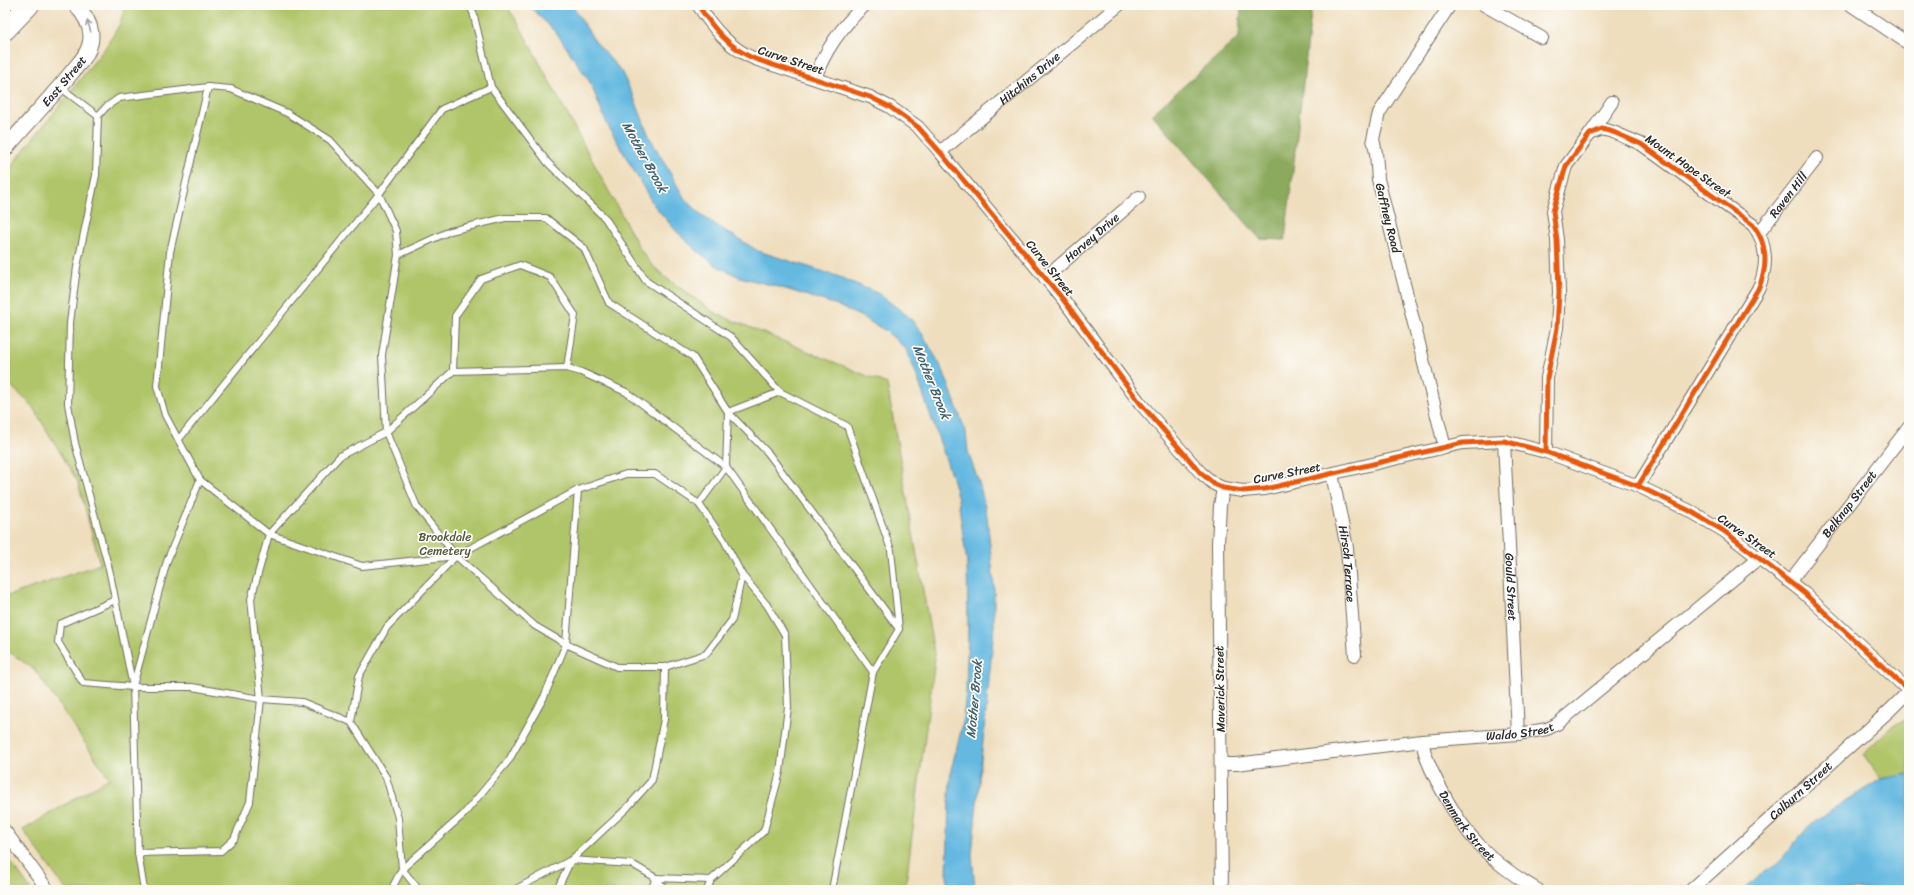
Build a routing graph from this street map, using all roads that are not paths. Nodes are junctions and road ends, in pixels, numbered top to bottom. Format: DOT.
graph roads {
  1 [pos="28,5"];
  2 [pos="76,5"];
  3 [pos="469,5"];
  4 [pos="698,5"];
  5 [pos="1119,5"];
  6 [pos="1450,5"];
  7 [pos="1484,5"];
  8 [pos="1851,5"];
  9 [pos="861,6"];
  10 [pos="5,30"];
  11 [pos="1542,38"];
  12 [pos="1909,44"];
  13 [pos="815,78"];
  14 [pos="60,87"];
  15 [pos="208,87"];
  16 [pos="491,87"];
  17 [pos="1612,102"];
  18 [pos="98,116"];
  19 [pos="1590,134"];
  20 [pos="5,149"];
  21 [pos="940,152"];
  22 [pos="1817,158"];
  23 [pos="379,194"];
  24 [pos="1139,197"];
  25 [pos="1759,233"];
  26 [pos="398,255"];
  27 [pos="1045,278"];
  28 [pos="567,368"];
  29 [pos="453,371"];
  30 [pos="780,392"];
  31 [pos="728,412"];
  32 [pos="1909,428"];
  33 [pos="386,432"];
  34 [pos="179,439"];
  35 [pos="1504,441"];
  36 [pos="1445,448"];
  37 [pos="1546,452"];
  38 [pos="726,467"];
  39 [pos="1332,474"];
  40 [pos="200,480"];
  41 [pos="1638,486"];
  42 [pos="1223,488"];
  43 [pos="578,490"];
  44 [pos="699,504"];
  45 [pos="269,534"];
  46 [pos="456,556"];
  47 [pos="1760,557"];
  48 [pos="742,575"];
  49 [pos="1790,580"];
  50 [pos="115,600"];
  51 [pos="899,629"];
  52 [pos="566,644"];
  53 [pos="1355,655"];
  54 [pos="665,668"];
  55 [pos="873,672"];
  56 [pos="133,687"];
  57 [pos="1909,691"];
  58 [pos="261,699"];
  59 [pos="351,722"];
  60 [pos="1518,734"];
  61 [pos="1422,741"];
  62 [pos="1221,764"];
  63 [pos="5,831"];
  64 [pos="138,852"];
  65 [pos="571,860"];
  66 [pos="402,869"];
  67 [pos="656,878"];
  68 [pos="711,880"];
  69 [pos="48,890"];
  70 [pos="144,890"];
  71 [pos="391,890"];
  72 [pos="419,890"];
  73 [pos="514,890"];
  74 [pos="557,890"];
  75 [pos="651,890"];
  76 [pos="665,890"];
  77 [pos="707,890"];
  78 [pos="832,890"];
  79 [pos="1222,890"];
  80 [pos="1538,890"];
  81 [pos="1691,890"];
  1 -- 10 [label="main road"];
  14 -- 2 [label="street, East Street, one-way"];
  3 -- 16 [label="lane"];
  4 -- 13 [label="street, Curve Street"];
  5 -- 21 [label="street, Hitchins Drive"];
  6 -- 36 [label="street, Gaffney Road"];
  7 -- 11 [label="street"];
  8 -- 12 [label="street"];
  9 -- 13 [label="street"];
  13 -- 21 [label="street, Curve Street"];
  14 -- 18 [label="lane"];
  14 -- 20 [label="street, East Street"];
  15 -- 18 [label="lane"];
  15 -- 23 [label="lane"];
  15 -- 34 [label="lane"];
  16 -- 23 [label="lane"];
  16 -- 30 [label="lane"];
  17 -- 19 [label="street"];
  18 -- 50 [label="lane"];
  19 -- 25 [label="street, Mount Hope Street"];
  19 -- 37 [label="street"];
  21 -- 27 [label="street, Curve Street"];
  22 -- 25 [label="street, Raven Hill"];
  23 -- 26 [label="lane"];
  23 -- 34 [label="lane"];
  24 -- 27 [label="street, Harvey Drive"];
  25 -- 41 [label="street, Mount Hope Street"];
  26 -- 31 [label="lane"];
  26 -- 33 [label="lane"];
  27 -- 42 [label="street, Curve Street"];
  28 -- 29 [label="lane"];
  28 -- 29 [label="lane"];
  28 -- 38 [label="lane"];
  29 -- 33 [label="lane"];
  30 -- 31 [label="lane"];
  30 -- 51 [label="lane"];
  31 -- 38 [label="lane"];
  31 -- 51 [label="lane"];
  32 -- 49 [label="street, Belknap Street"];
  33 -- 45 [label="lane"];
  33 -- 46 [label="lane"];
  34 -- 40 [label="lane"];
  35 -- 36 [label="street, Curve Street"];
  35 -- 37 [label="street, Curve Street"];
  35 -- 60 [label="street, Gould Street"];
  36 -- 39 [label="street, Curve Street"];
  37 -- 41 [label="street, Curve Street"];
  38 -- 44 [label="lane"];
  38 -- 55 [label="lane"];
  39 -- 42 [label="street, Curve Street"];
  39 -- 53 [label="street, Hirsch Terrace"];
  40 -- 45 [label="lane"];
  40 -- 56 [label="lane"];
  41 -- 47 [label="street, Curve Street"];
  42 -- 62 [label="street, Maverick Street"];
  43 -- 44 [label="lane"];
  43 -- 46 [label="lane"];
  43 -- 52 [label="lane"];
  44 -- 48 [label="lane"];
  45 -- 46 [label="lane"];
  45 -- 58 [label="lane"];
  46 -- 52 [label="lane"];
  46 -- 59 [label="lane"];
  47 -- 49 [label="street, Curve Street"];
  47 -- 60 [label="street, Waldo Street"];
  48 -- 54 [label="lane"];
  48 -- 68 [label="lane"];
  49 -- 57 [label="street, Curve Street"];
  50 -- 56 [label="lane"];
  50 -- 56 [label="lane"];
  51 -- 55 [label="lane"];
  52 -- 54 [label="lane"];
  52 -- 66 [label="lane"];
  54 -- 65 [label="lane"];
  55 -- 78 [label="lane"];
  56 -- 58 [label="lane"];
  56 -- 64 [label="lane"];
  57 -- 81 [label="street, Colburn Street"];
  58 -- 59 [label="lane"];
  58 -- 64 [label="lane"];
  59 -- 66 [label="lane"];
  60 -- 61 [label="street, Waldo Street"];
  61 -- 62 [label="street, Waldo Street"];
  61 -- 80 [label="street, Denmark Street"];
  62 -- 79 [label="street, Maverick Street"];
  63 -- 69 [label="street"];
  64 -- 70 [label="lane"];
  65 -- 67 [label="lane"];
  65 -- 73 [label="lane"];
  65 -- 74 [label="lane"];
  66 -- 71 [label="lane"];
  66 -- 72 [label="lane"];
  67 -- 68 [label="lane"];
  67 -- 75 [label="lane"];
  67 -- 76 [label="lane"];
  68 -- 77 [label="lane"];
}
